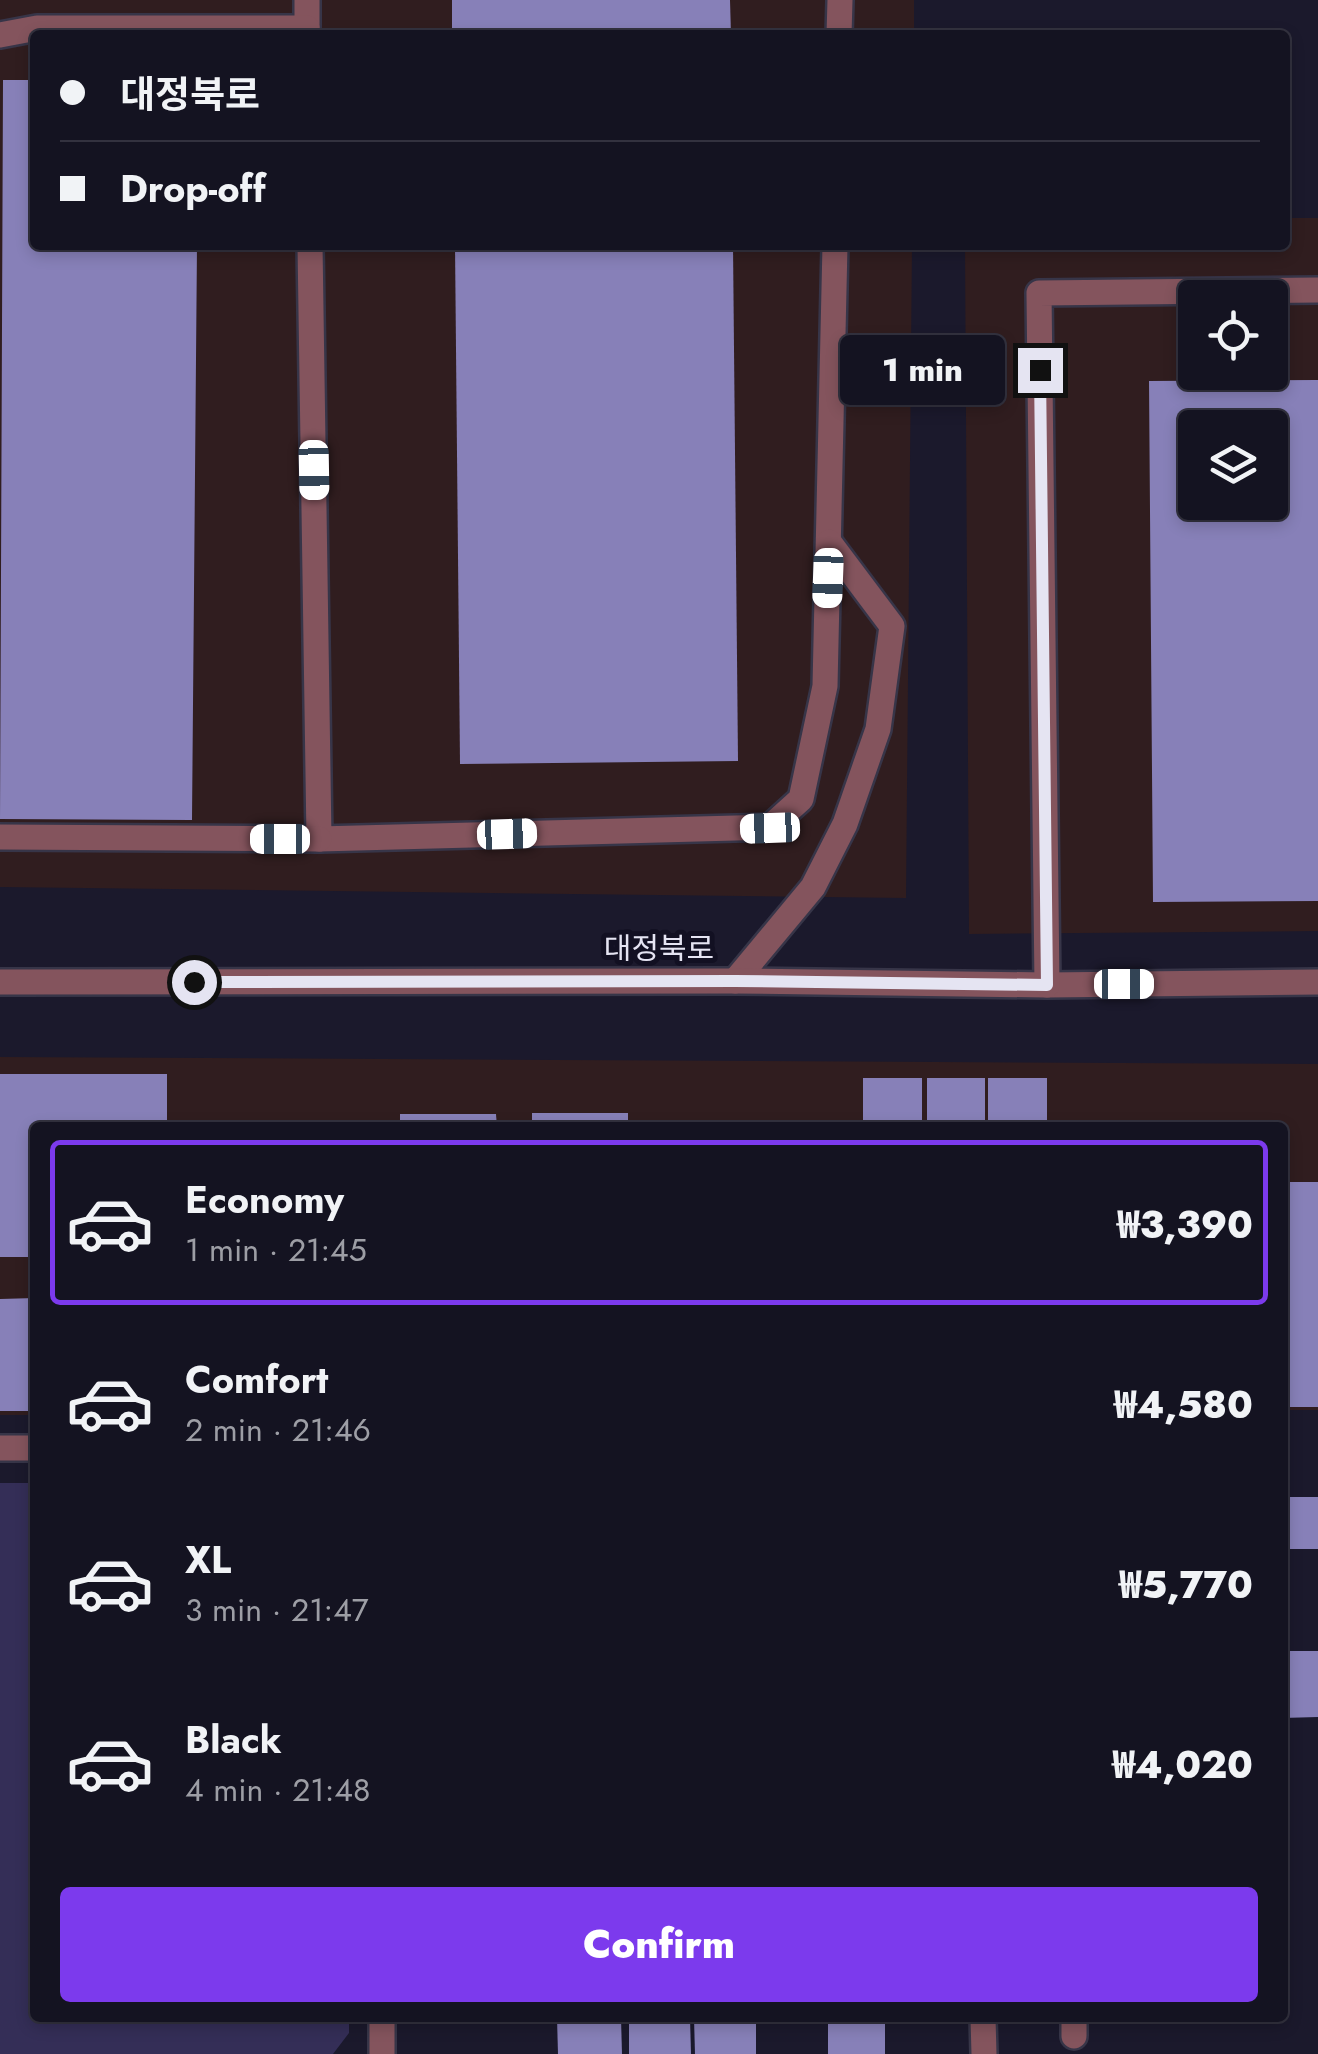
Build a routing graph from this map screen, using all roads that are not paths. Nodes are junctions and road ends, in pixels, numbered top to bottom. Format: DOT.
graph roads {
  1 [pos="307,0"];
  2 [pos="840,0"];
  3 [pos="172,30"];
  4 [pos="307,30"];
  5 [pos="839,30"];
  6 [pos="0,35"];
  7 [pos="310,250"];
  8 [pos="835,250"];
  9 [pos="1318,290"];
  10 [pos="829,542"];
  11 [pos="0,837"];
  12 [pos="319,839"];
  13 [pos="735,981"];
  14 [pos="0,982"];
  15 [pos="1318,982"];
  16 [pos="1047,985"];
  17 [pos="0,1448"];
  18 [pos="30,1448"];
  19 [pos="382,2022"];
  20 [pos="983,2022"];
  21 [pos="382,2054"];
  22 [pos="984,2054"];
  1 -- 4 [label="street"];
  2 -- 5 [label="street"];
  3 -- 6 [label="street"];
  7 -- 12 [label="street"];
  8 -- 10 [label="street"];
  9 -- 16 [label="street"];
  10 -- 12 [label="street"];
  10 -- 13 [label="street"];
  11 -- 12 [label="street"];
  13 -- 14 [label="street, 대정북로"];
  13 -- 16 [label="street, 대정북로"];
  15 -- 16 [label="street, 대정북로"];
  17 -- 18 [label="street"];
  19 -- 21 [label="street"];
  20 -- 22 [label="street"];
}
